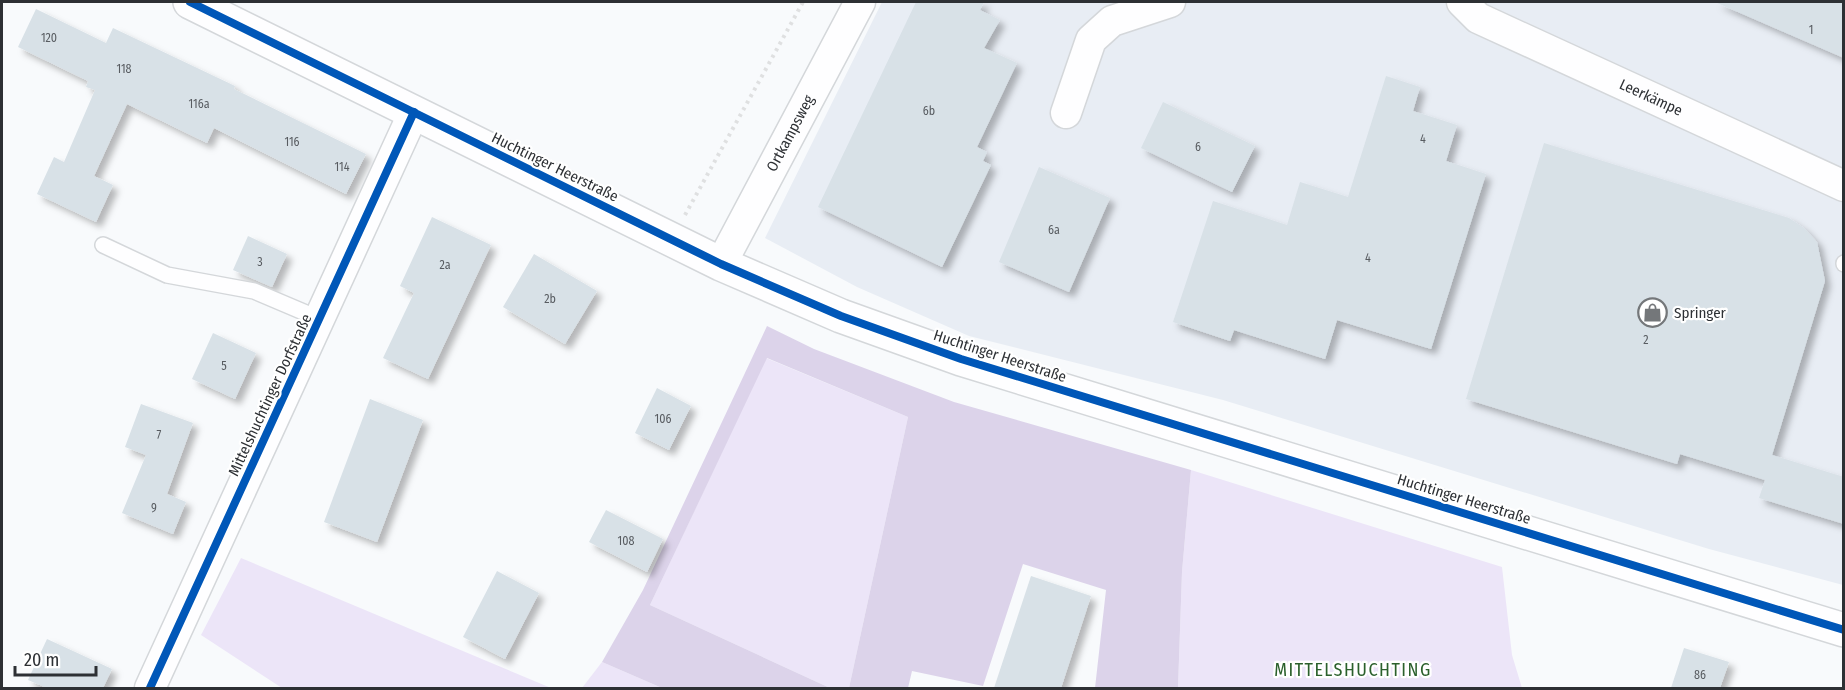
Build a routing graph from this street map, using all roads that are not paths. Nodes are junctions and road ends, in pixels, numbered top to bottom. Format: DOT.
graph roads {
  1 [pos="190,2"];
  2 [pos="860,2"];
  3 [pos="1170,2"];
  4 [pos="1462,2"];
  5 [pos="414,112"];
  6 [pos="1066,113"];
  7 [pos="1844,186"];
  8 [pos="103,245"];
  9 [pos="721,264"];
  10 [pos="320,319"];
  11 [pos="1844,630"];
  12 [pos="150,688"];
  1 -- 5 [label="main road, Huchtinger Heerstraße"];
  2 -- 9 [label="street, Ortkampsweg"];
  3 -- 6 [label="street"];
  4 -- 7 [label="street, Leerkämpe"];
  5 -- 9 [label="main road, Huchtinger Heerstraße"];
  5 -- 10 [label="street, Mittelshuchtinger Dorfstraße"];
  8 -- 10 [label="lane"];
  9 -- 11 [label="main road, Huchtinger Heerstraße"];
  10 -- 12 [label="street, Mittelshuchtinger Dorfstraße"];
}
